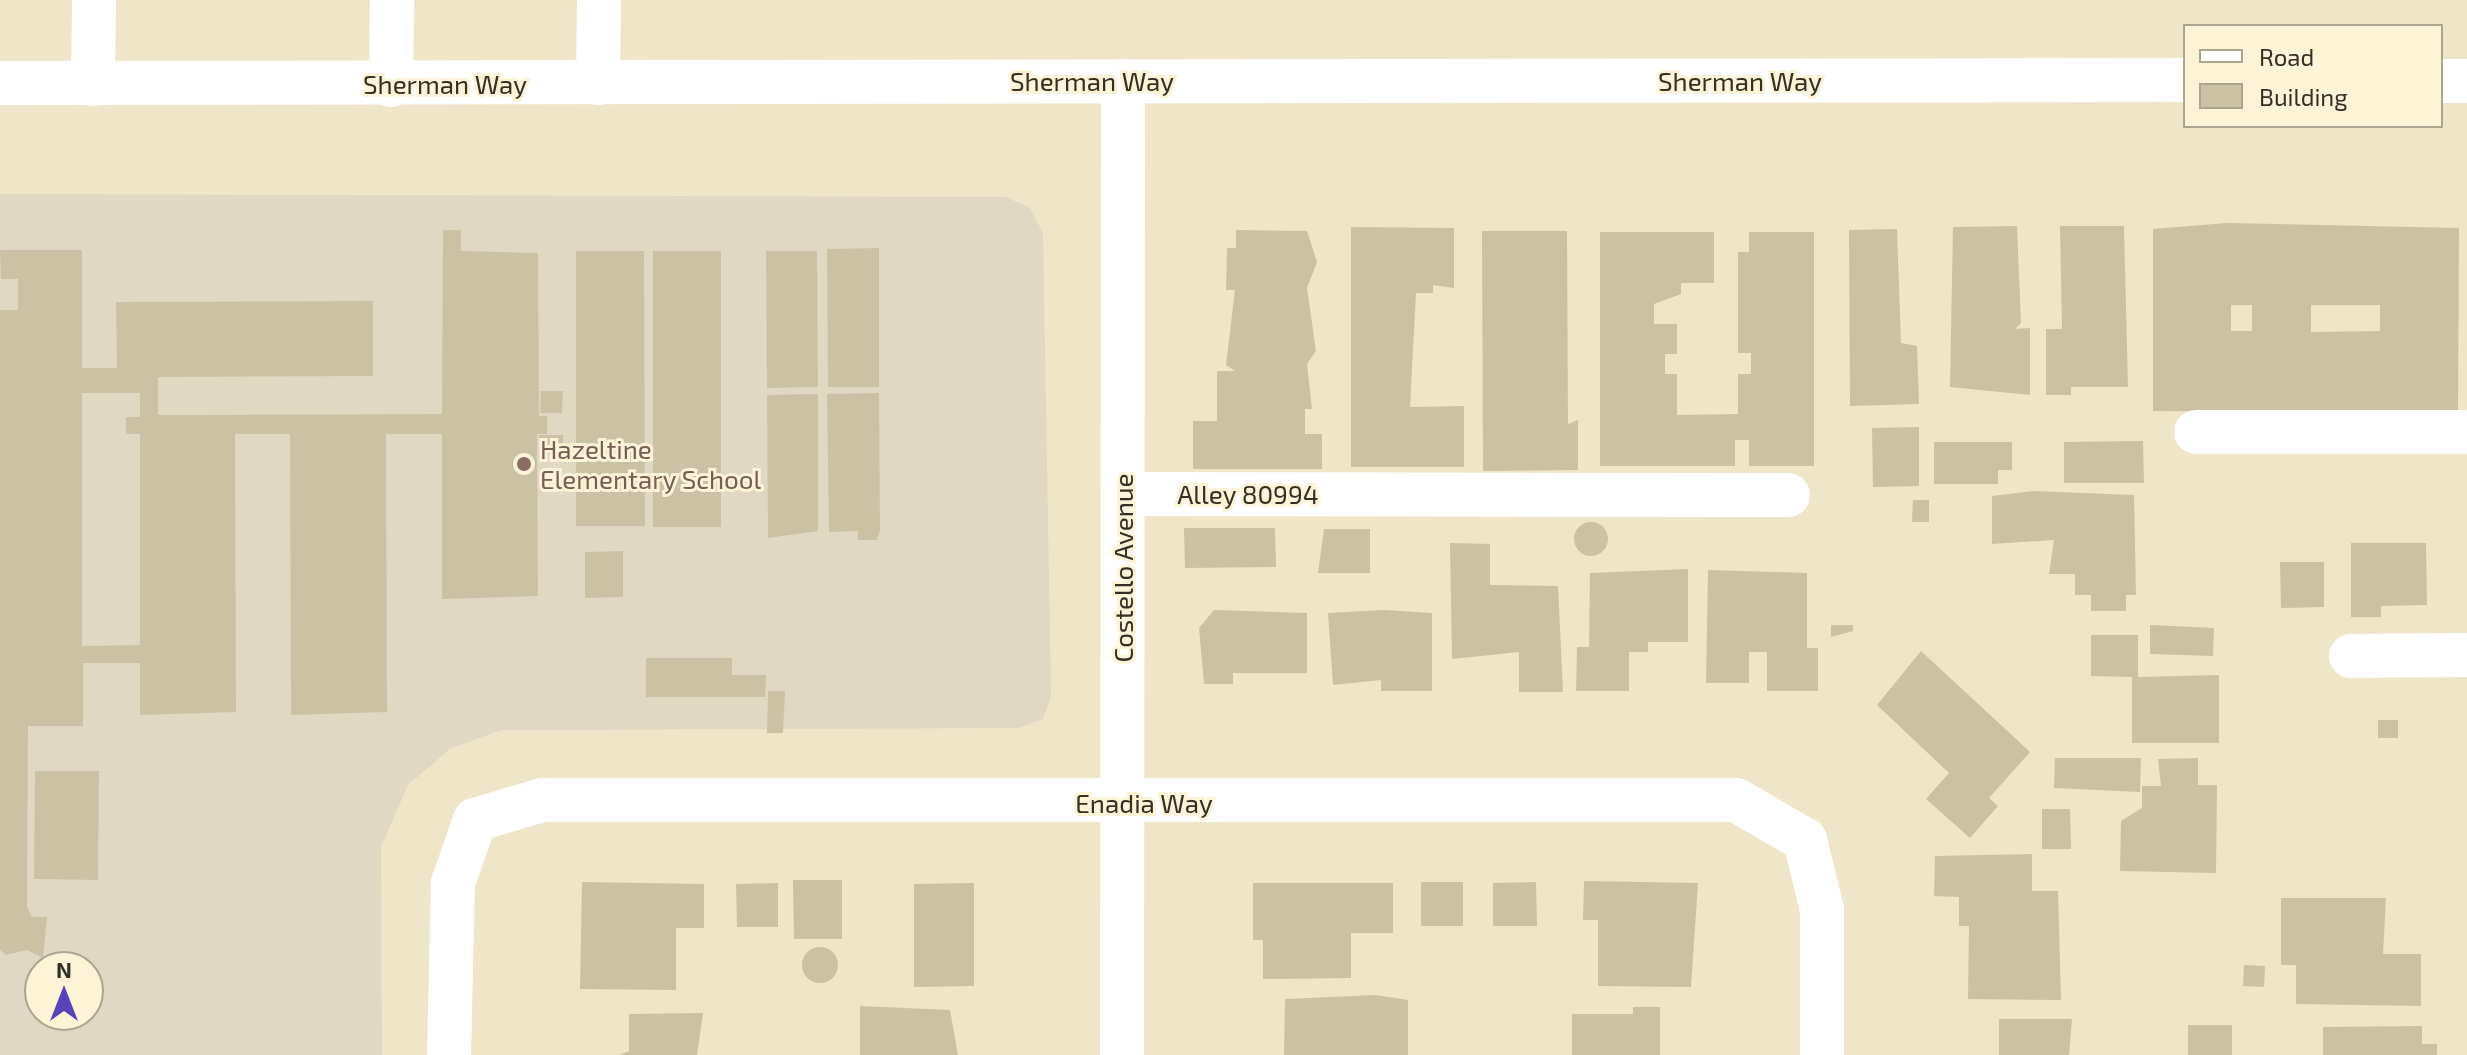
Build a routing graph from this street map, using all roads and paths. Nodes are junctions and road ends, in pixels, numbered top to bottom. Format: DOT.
graph roads {
  1 [pos="94,0"];
  2 [pos="392,0"];
  3 [pos="599,0"];
  4 [pos="2183,80"];
  5 [pos="1123,81"];
  6 [pos="2443,81"];
  7 [pos="2467,81"];
  8 [pos="0,83"];
  9 [pos="598,83"];
  10 [pos="93,84"];
  11 [pos="391,85"];
  12 [pos="2196,432"];
  13 [pos="2467,432"];
  14 [pos="1123,494"];
  15 [pos="1788,495"];
  16 [pos="2467,655"];
  17 [pos="2351,656"];
  18 [pos="1123,803"];
  19 [pos="449,1055"];
  20 [pos="1122,1055"];
  21 [pos="1822,1055"];
  1 -- 10 [label="street"];
  2 -- 11 [label="street"];
  3 -- 9 [label="street"];
  4 -- 5 [label="street, Sherman Way"];
  5 -- 9 [label="street, Sherman Way"];
  5 -- 14 [label="street, Costello Avenue"];
  6 -- 7 [label="street"];
  8 -- 10 [label="street, Sherman Way"];
  9 -- 11 [label="street, Sherman Way"];
  10 -- 11 [label="street, Sherman Way"];
  12 -- 13 [label="street"];
  14 -- 15 [label="street, Alley 80994"];
  14 -- 18 [label="street, Costello Avenue"];
  16 -- 17 [label="street"];
  18 -- 19 [label="street, Enadia Way"];
  18 -- 20 [label="street, Costello Avenue"];
  18 -- 21 [label="street, Enadia Way"];
}
